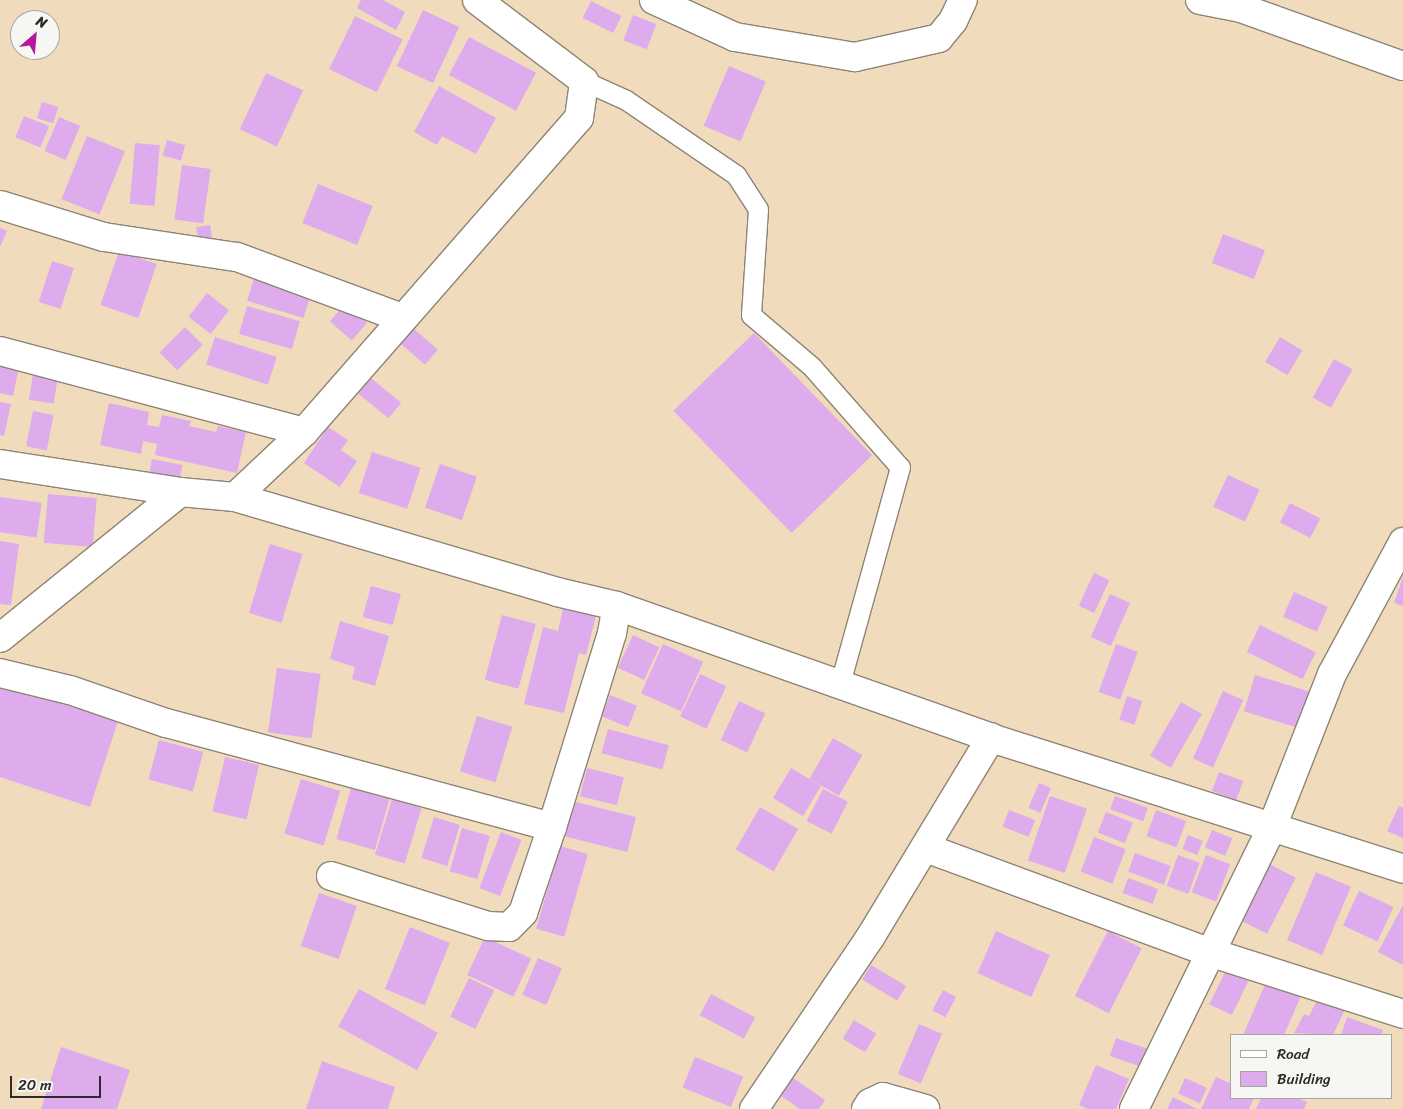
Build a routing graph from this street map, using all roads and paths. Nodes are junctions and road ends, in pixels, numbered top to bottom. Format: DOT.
graph roads {
  1 [pos="477,0"];
  2 [pos="654,0"];
  3 [pos="963,0"];
  4 [pos="1200,0"];
  5 [pos="1403,66"];
  6 [pos="584,81"];
  7 [pos="0,205"];
  8 [pos="402,318"];
  9 [pos="0,351"];
  10 [pos="304,432"];
  11 [pos="0,464"];
  12 [pos="180,492"];
  13 [pos="235,497"];
  14 [pos="1403,542"];
  15 [pos="617,606"];
  16 [pos="2,635"];
  17 [pos="0,673"];
  18 [pos="840,684"];
  19 [pos="991,738"];
  20 [pos="552,827"];
  21 [pos="1272,827"];
  22 [pos="926,848"];
  23 [pos="1403,869"];
  24 [pos="331,876"];
  25 [pos="1209,952"];
  26 [pos="1403,1014"];
  27 [pos="754,1109"];
  28 [pos="866,1109"];
  29 [pos="925,1109"];
  30 [pos="1134,1109"];
  1 -- 6 [label="street"];
  2 -- 3 [label="street"];
  4 -- 5 [label="street"];
  6 -- 8 [label="street"];
  6 -- 18 [label="lane"];
  7 -- 8 [label="street"];
  8 -- 10 [label="street"];
  9 -- 10 [label="street"];
  10 -- 13 [label="street"];
  11 -- 12 [label="street"];
  12 -- 13 [label="street"];
  12 -- 16 [label="street"];
  13 -- 15 [label="street"];
  14 -- 21 [label="street"];
  15 -- 18 [label="street"];
  15 -- 20 [label="street"];
  17 -- 20 [label="street"];
  18 -- 19 [label="street"];
  19 -- 21 [label="street"];
  19 -- 22 [label="street"];
  20 -- 24 [label="street"];
  21 -- 23 [label="street"];
  21 -- 25 [label="street"];
  22 -- 25 [label="street"];
  22 -- 27 [label="street"];
  25 -- 26 [label="street"];
  25 -- 30 [label="street"];
  28 -- 29 [label="street"];
}
